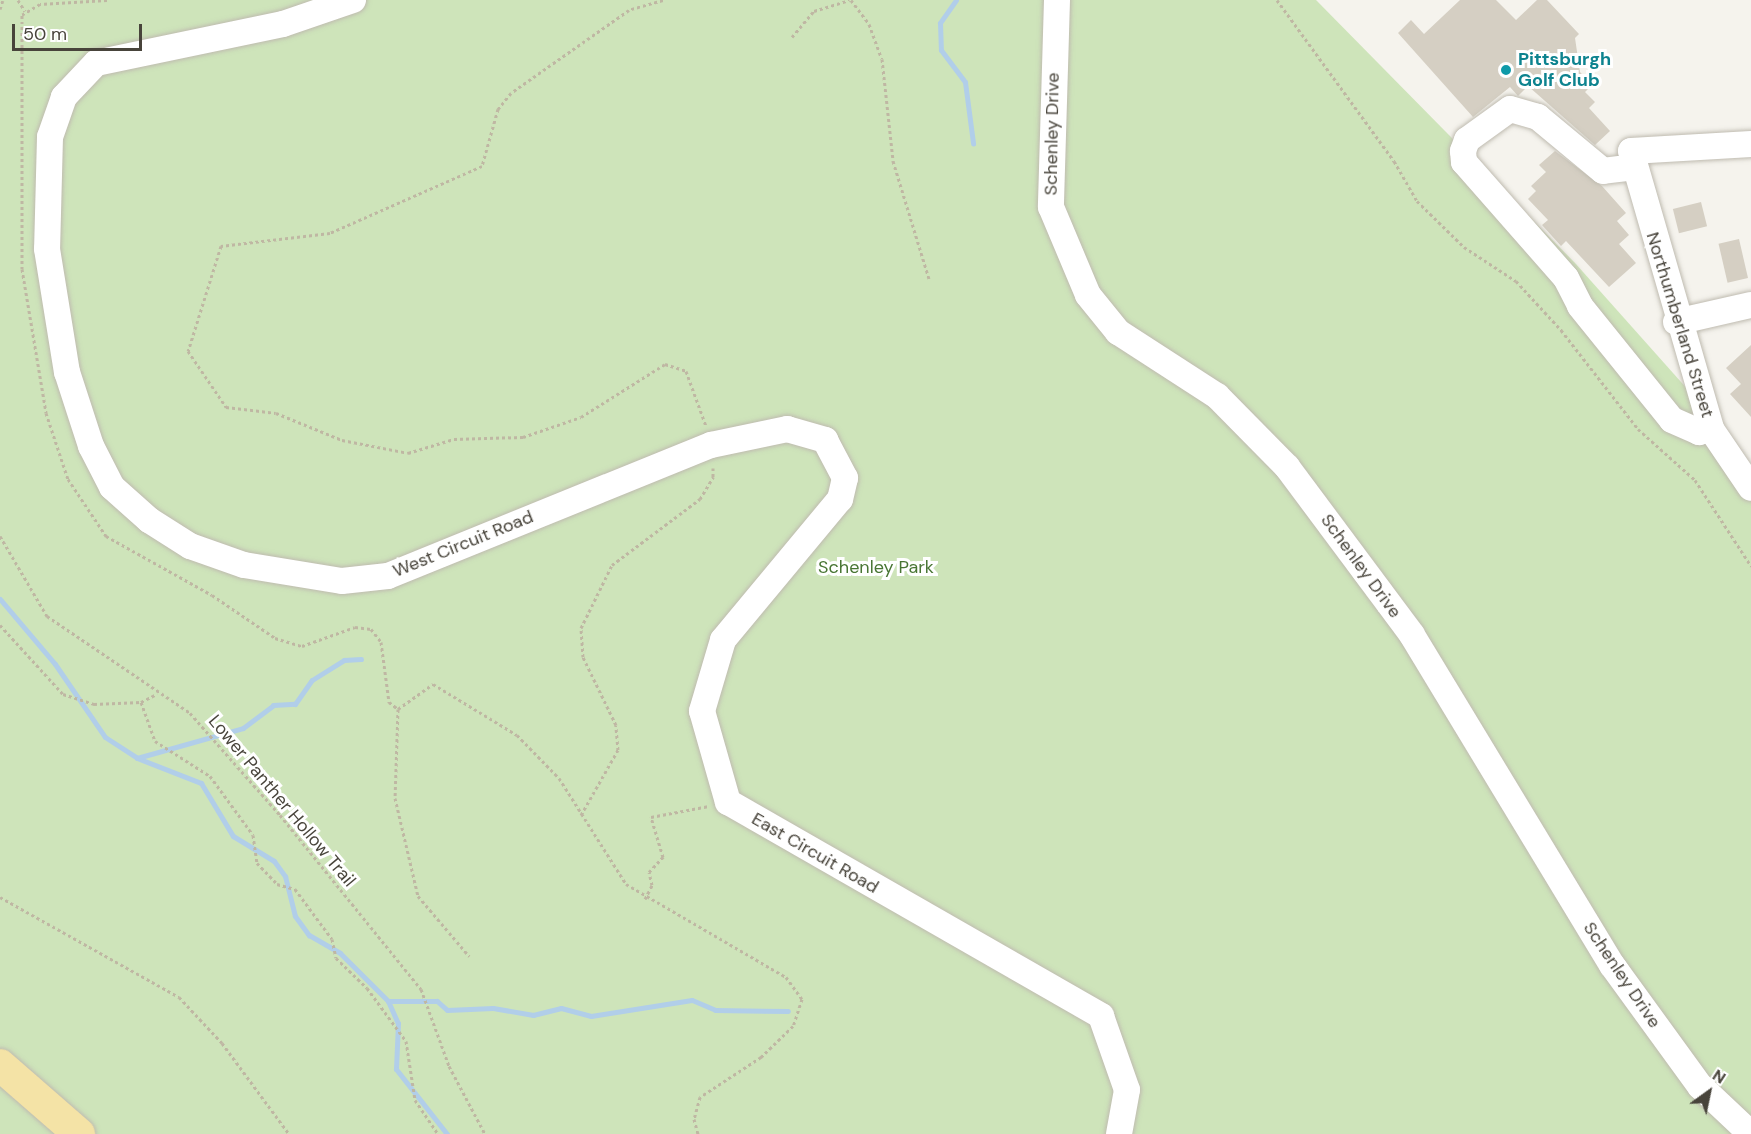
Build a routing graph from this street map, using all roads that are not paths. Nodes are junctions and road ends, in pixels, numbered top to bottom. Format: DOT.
graph roads {
  1 [pos="353,0"];
  2 [pos="1057,0"];
  3 [pos="1751,144"];
  4 [pos="1633,159"];
  5 [pos="1751,305"];
  6 [pos="1676,322"];
  7 [pos="1711,429"];
  8 [pos="1751,488"];
  9 [pos="728,802"];
  10 [pos="0,1065"];
  11 [pos="80,1134"];
  12 [pos="1119,1134"];
  13 [pos="1751,1134"];
  1 -- 9 [label="street, West Circuit Road"];
  2 -- 13 [label="street, Schenley Drive"];
  3 -- 4 [label="street"];
  4 -- 6 [label="street, Northumberland Street"];
  4 -- 7 [label="street"];
  5 -- 6 [label="street"];
  6 -- 7 [label="street, Northumberland Street"];
  7 -- 8 [label="street, Northumberland Street"];
  9 -- 12 [label="street, East Circuit Road"];
  10 -- 11 [label="main road"];
}
